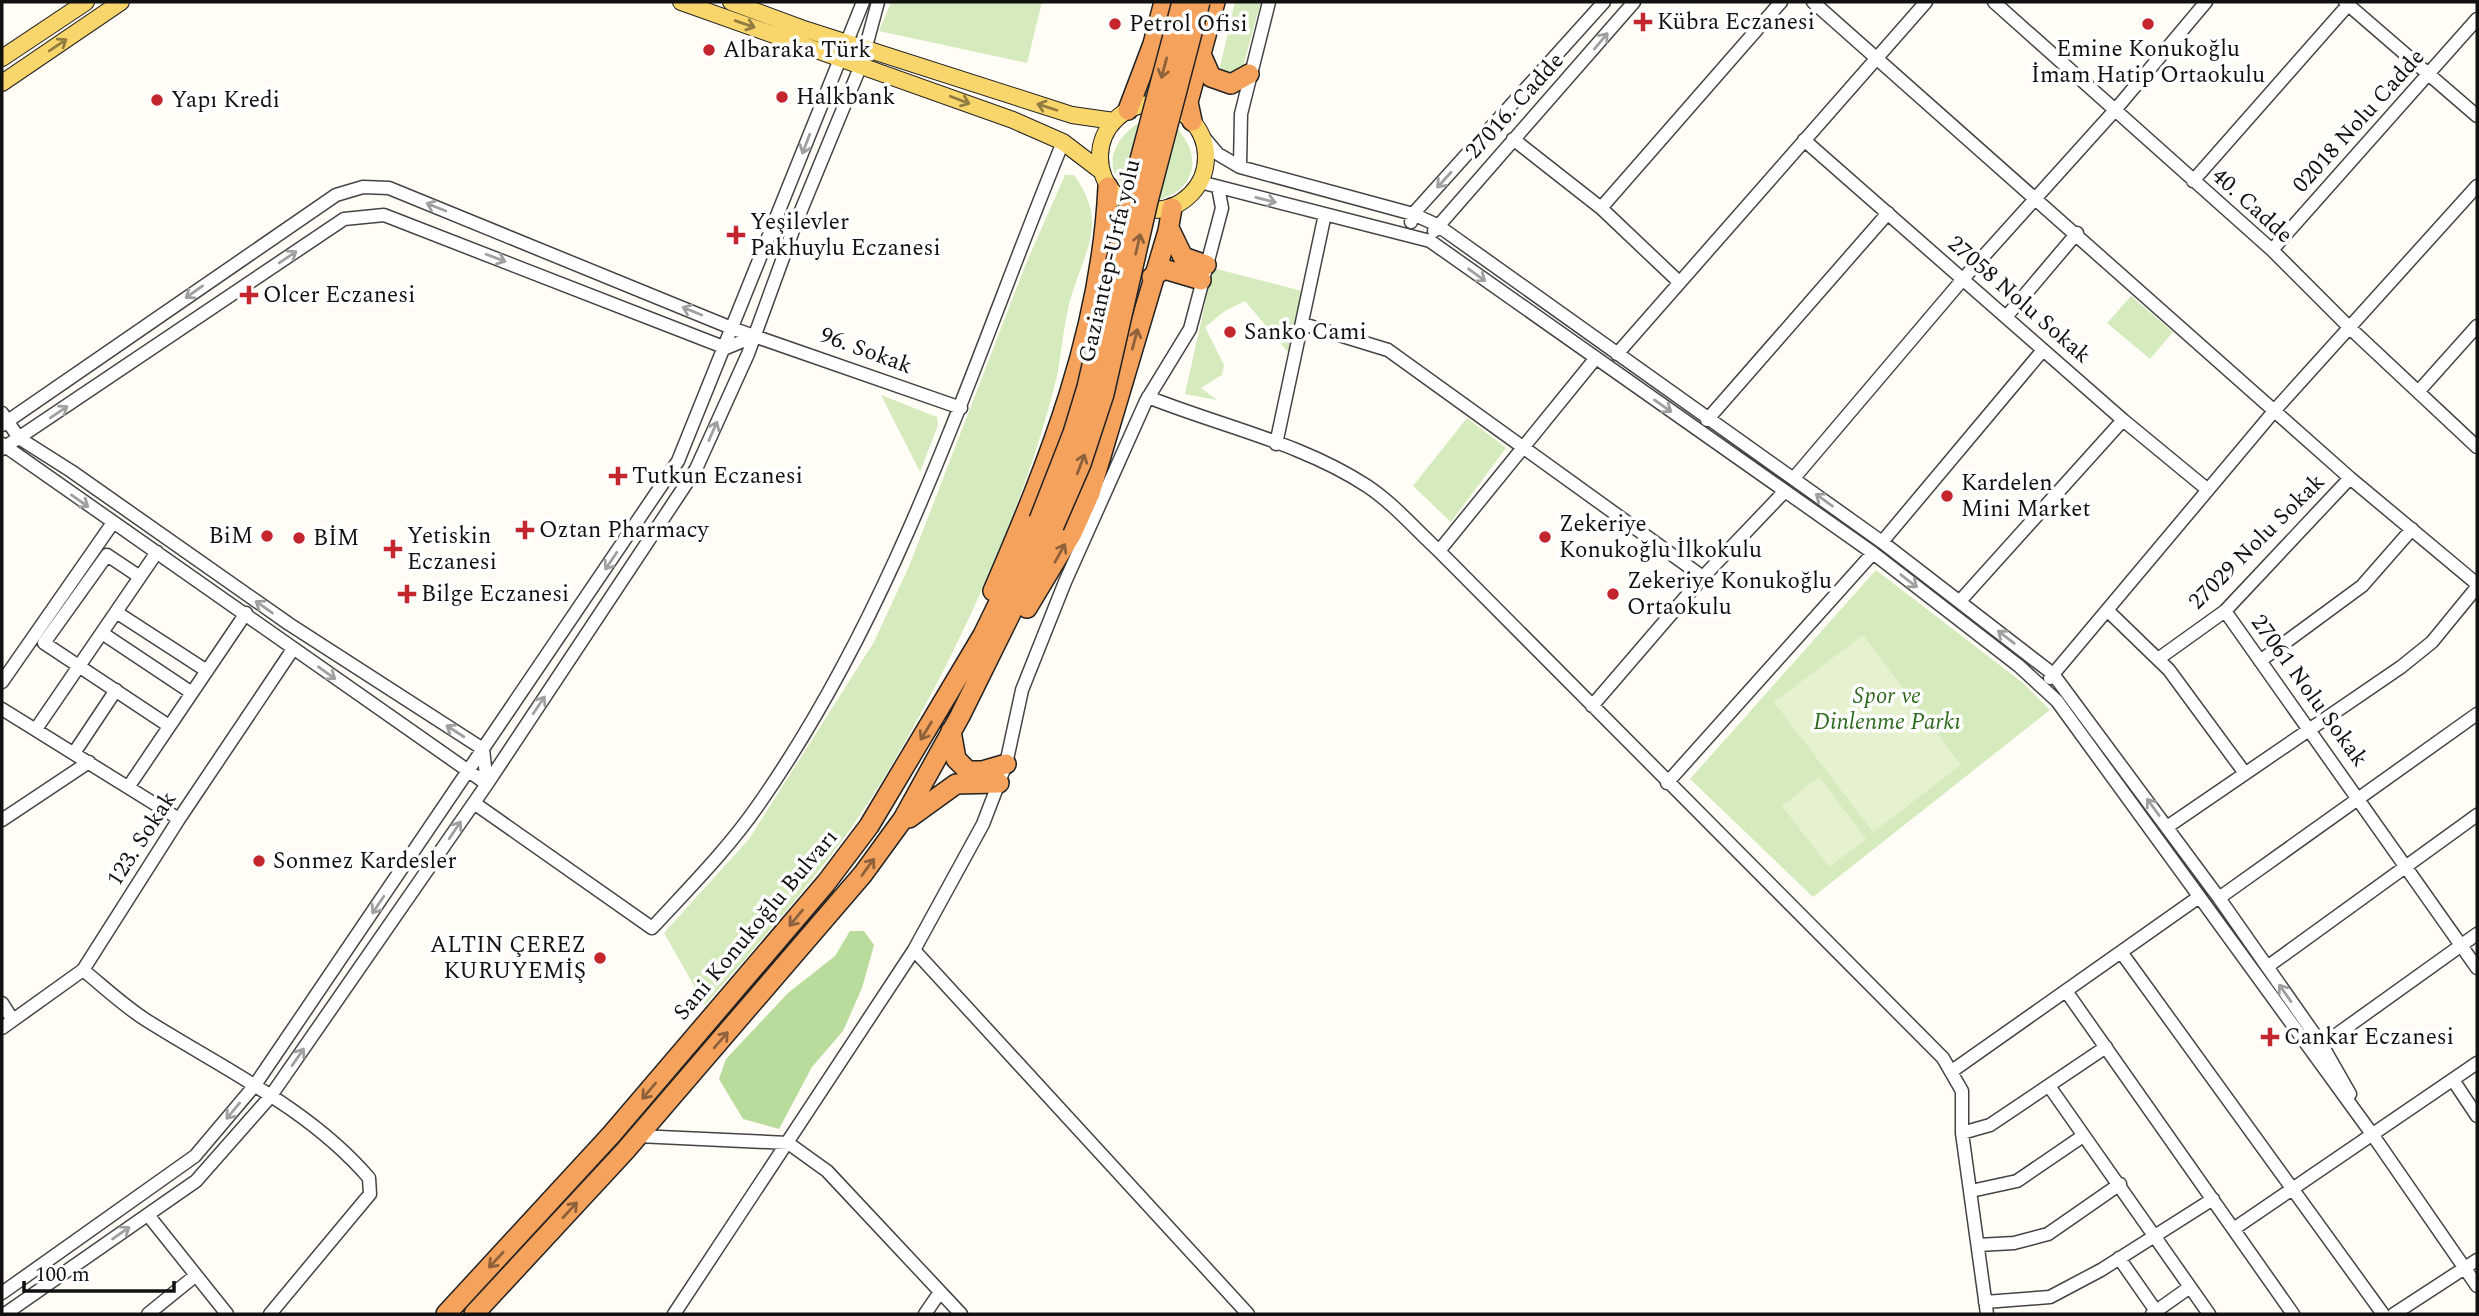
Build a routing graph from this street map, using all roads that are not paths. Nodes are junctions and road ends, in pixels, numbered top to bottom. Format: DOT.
graph roads {
  1 [pos="86,2"];
  2 [pos="121,2"];
  3 [pos="681,2"];
  4 [pos="731,2"];
  5 [pos="863,2"];
  6 [pos="878,2"];
  7 [pos="1164,2"];
  8 [pos="1182,2"];
  9 [pos="1200,2"];
  10 [pos="1215,2"];
  11 [pos="1269,2"];
  12 [pos="1604,2"];
  13 [pos="1634,2"];
  14 [pos="1781,2"];
  15 [pos="1813,2"];
  16 [pos="1926,2"];
  17 [pos="1994,2"];
  18 [pos="2206,2"];
  19 [pos="2346,3"];
  20 [pos="2477,19"];
  21 [pos="846,40"];
  22 [pos="864,47"];
  23 [pos="1200,52"];
  24 [pos="1876,56"];
  25 [pos="840,57"];
  26 [pos="2,58"];
  27 [pos="861,65"];
  28 [pos="1249,74"];
  29 [pos="2430,74"];
  30 [pos="2,83"];
  31 [pos="2116,108"];
  32 [pos="1121,115"];
  33 [pos="2477,116"];
  34 [pos="1197,128"];
  35 [pos="1513,139"];
  36 [pos="1804,140"];
  37 [pos="1063,142"];
  38 [pos="1240,167"];
  39 [pos="794,175"];
  40 [pos="1105,179"];
  41 [pos="813,181"];
  42 [pos="2193,181"];
  43 [pos="1200,182"];
  44 [pos="1218,187"];
  45 [pos="2477,187"];
  46 [pos="2036,196"];
  47 [pos="1172,208"];
  48 [pos="1601,208"];
  49 [pos="1888,213"];
  50 [pos="1325,214"];
  51 [pos="1413,214"];
  52 [pos="1437,225"];
  53 [pos="1169,228"];
  54 [pos="1406,233"];
  55 [pos="2077,233"];
  56 [pos="1430,241"];
  57 [pos="2272,250"];
  58 [pos="1203,272"];
  59 [pos="1152,277"];
  60 [pos="1963,279"];
  61 [pos="1679,282"];
  62 [pos="2006,317"];
  63 [pos="1303,324"];
  64 [pos="2477,326"];
  65 [pos="734,329"];
  66 [pos="2351,329"];
  67 [pos="755,335"];
  68 [pos="726,348"];
  69 [pos="2043,350"];
  70 [pos="1618,354"];
  71 [pos="1595,359"];
  72 [pos="2418,392"];
  73 [pos="1148,397"];
  74 [pos="961,408"];
  75 [pos="2275,410"];
  76 [pos="4,419"];
  77 [pos="1707,420"];
  78 [pos="2123,420"];
  79 [pos="19,438"];
  80 [pos="1276,444"];
  81 [pos="3,446"];
  82 [pos="1523,447"];
  83 [pos="2477,447"];
  84 [pos="1794,478"];
  85 [pos="2350,478"];
  86 [pos="2208,490"];
  87 [pos="1785,491"];
  88 [pos="1046,523"];
  89 [pos="113,524"];
  90 [pos="2412,529"];
  91 [pos="1882,542"];
  92 [pos="1439,551"];
  93 [pos="157,552"];
  94 [pos="1872,553"];
  95 [pos="140,577"];
  96 [pos="1703,577"];
  97 [pos="2477,585"];
  98 [pos="1960,601"];
  99 [pos="2107,610"];
  100 [pos="2225,611"];
  101 [pos="116,612"];
  102 [pos="246,613"];
  103 [pos="102,633"];
  104 [pos="293,649"];
  105 [pos="2158,659"];
  106 [pos="2260,660"];
  107 [pos="79,666"];
  108 [pos="206,671"];
  109 [pos="2053,674"];
  110 [pos="2,682"];
  111 [pos="2042,686"];
  112 [pos="116,690"];
  113 [pos="192,693"];
  114 [pos="948,695"];
  115 [pos="1592,706"];
  116 [pos="2,709"];
  117 [pos="2477,714"];
  118 [pos="956,723"];
  119 [pos="169,726"];
  120 [pos="2311,729"];
  121 [pos="36,730"];
  122 [pos="483,749"];
  123 [pos="74,753"];
  124 [pos="89,762"];
  125 [pos="1006,764"];
  126 [pos="467,771"];
  127 [pos="2244,772"];
  128 [pos="999,783"];
  129 [pos="1667,783"];
  130 [pos="487,784"];
  131 [pos="129,786"];
  132 [pos="2358,797"];
  133 [pos="474,803"];
  134 [pos="2477,816"];
  135 [pos="2,820"];
  136 [pos="179,820"];
  137 [pos="2167,827"];
  138 [pos="893,833"];
  139 [pos="2405,868"];
  140 [pos="2199,897"];
  141 [pos="2220,898"];
  142 [pos="2477,934"];
  143 [pos="2462,946"];
  144 [pos="914,950"];
  145 [pos="2121,952"];
  146 [pos="2267,967"];
  147 [pos="2477,968"];
  148 [pos="83,970"];
  149 [pos="2066,991"];
  150 [pos="2,1003"];
  151 [pos="7,1024"];
  152 [pos="2322,1045"];
  153 [pos="2106,1047"];
  154 [pos="2477,1063"];
  155 [pos="1952,1070"];
  156 [pos="2453,1080"];
  157 [pos="254,1085"];
  158 [pos="2049,1086"];
  159 [pos="270,1097"];
  160 [pos="2477,1116"];
  161 [pos="1962,1133"];
  162 [pos="2372,1134"];
  163 [pos="638,1136"];
  164 [pos="2082,1136"];
  165 [pos="788,1143"];
  166 [pos="2120,1184"];
  167 [pos="2293,1190"];
  168 [pos="1971,1191"];
  169 [pos="2213,1199"];
  170 [pos="148,1215"];
  171 [pos="2235,1228"];
  172 [pos="2155,1234"];
  173 [pos="1978,1245"];
  174 [pos="2119,1258"];
  175 [pos="2477,1259"];
  176 [pos="2464,1268"];
  177 [pos="195,1276"];
  178 [pos="2477,1286"];
  179 [pos="2190,1287"];
  180 [pos="940,1292"];
  181 [pos="2,1293"];
  182 [pos="1986,1308"];
  183 [pos="2154,1313"];
  184 [pos="5,1314"];
  185 [pos="148,1314"];
  186 [pos="227,1314"];
  187 [pos="270,1314"];
  188 [pos="446,1314"];
  189 [pos="474,1314"];
  190 [pos="674,1314"];
  191 [pos="925,1314"];
  192 [pos="961,1314"];
  193 [pos="1248,1314"];
  194 [pos="2209,1314"];
  195 [pos="2293,1314"];
  196 [pos="2383,1314"];
  197 [pos="2394,1314"];
  1 -- 26 [label="main road"];
  30 -- 2 [label="main road, one-way"];
  3 -- 25 [label="main road, one-way"];
  4 -- 21 [label="main road"];
  5 -- 21 [label="street"];
  6 -- 22 [label="street"];
  7 -- 32 [label="highway"];
  8 -- 88 [label="highway, Gaziantep-Urfa yolu, one-way, bridge"];
  88 -- 9 [label="highway, Gaziantep-Urfa yolu, one-way, bridge"];
  10 -- 23 [label="highway"];
  11 -- 28 [label="street"];
  12 -- 51 [label="street, 27016. Cadde, one-way"];
  35 -- 13 [label="street, 27016. Cadde, one-way"];
  14 -- 48 [label="street"];
  15 -- 24 [label="street"];
  16 -- 24 [label="street"];
  17 -- 31 [label="street, 40. Cadde"];
  18 -- 31 [label="street"];
  19 -- 29 [label="street"];
  19 -- 42 [label="street"];
  20 -- 29 [label="street, 02018 Nolu Cadde"];
  21 -- 22 [label="main road"];
  21 -- 25 [label="street"];
  22 -- 27 [label="street"];
  32 -- 22 [label="main road, one-way"];
  23 -- 28 [label="highway"];
  23 -- 34 [label="highway"];
  24 -- 36 [label="street"];
  24 -- 46 [label="street"];
  25 -- 27 [label="main road"];
  25 -- 39 [label="street, one-way"];
  27 -- 37 [label="main road, one-way"];
  27 -- 41 [label="street"];
  28 -- 38 [label="street"];
  29 -- 33 [label="street"];
  29 -- 57 [label="street, 02018 Nolu Cadde"];
  31 -- 42 [label="street, 40. Cadde"];
  31 -- 46 [label="street"];
  32 -- 34 [label="main road"];
  32 -- 40 [label="main road"];
  34 -- 38 [label="street"];
  34 -- 43 [label="main road"];
  35 -- 48 [label="street"];
  35 -- 52 [label="street, 27016. Cadde"];
  36 -- 49 [label="street, 27058 Nolu Sokak"];
  36 -- 61 [label="street"];
  37 -- 40 [label="main road"];
  37 -- 74 [label="street"];
  38 -- 51 [label="street"];
  39 -- 41 [label="street"];
  39 -- 65 [label="street"];
  40 -- 47 [label="main road"];
  40 -- 114 [label="highway"];
  41 -- 67 [label="street"];
  42 -- 57 [label="street, 40. Cadde"];
  43 -- 44 [label="street"];
  43 -- 47 [label="main road"];
  44 -- 50 [label="street, one-way"];
  44 -- 58 [label="street"];
  45 -- 66 [label="street"];
  46 -- 55 [label="street"];
  46 -- 60 [label="street"];
  47 -- 53 [label="highway"];
  48 -- 61 [label="street"];
  49 -- 60 [label="street, 27058 Nolu Sokak"];
  49 -- 77 [label="street"];
  50 -- 54 [label="street"];
  50 -- 63 [label="street"];
  51 -- 52 [label="street"];
  51 -- 54 [label="street, 27016. Cadde"];
  52 -- 56 [label="street, 27016. Cadde"];
  52 -- 70 [label="street"];
  53 -- 58 [label="highway"];
  53 -- 59 [label="highway"];
  54 -- 56 [label="street"];
  55 -- 62 [label="street"];
  55 -- 75 [label="street"];
  56 -- 71 [label="street, one-way"];
  57 -- 66 [label="street, 40. Cadde"];
  58 -- 59 [label="highway"];
  58 -- 73 [label="street"];
  118 -- 59 [label="highway, one-way"];
  60 -- 62 [label="street, 27058 Nolu Sokak"];
  60 -- 84 [label="street"];
  61 -- 70 [label="street"];
  62 -- 69 [label="street, 27058 Nolu Sokak"];
  63 -- 80 [label="street"];
  63 -- 82 [label="street"];
  64 -- 72 [label="street"];
  65 -- 67 [label="street, 96. Sokak"];
  65 -- 68 [label="street"];
  65 -- 76 [label="street, 96. Sokak, one-way"];
  66 -- 72 [label="street, 40. Cadde"];
  66 -- 75 [label="street"];
  67 -- 68 [label="street"];
  67 -- 74 [label="street, 96. Sokak"];
  130 -- 67 [label="street, one-way"];
  79 -- 68 [label="street, one-way"];
  68 -- 122 [label="street, one-way"];
  69 -- 78 [label="street, 27058 Nolu Sokak"];
  69 -- 91 [label="street"];
  70 -- 77 [label="street"];
  71 -- 82 [label="street"];
  71 -- 87 [label="street, one-way"];
  72 -- 83 [label="street, 40. Cadde"];
  73 -- 80 [label="street"];
  73 -- 125 [label="street"];
  74 -- 133 [label="street"];
  75 -- 85 [label="street"];
  75 -- 86 [label="street"];
  76 -- 79 [label="street"];
  77 -- 84 [label="street"];
  78 -- 86 [label="street, 27058 Nolu Sokak"];
  78 -- 98 [label="street"];
  79 -- 81 [label="street"];
  122 -- 79 [label="street, one-way"];
  80 -- 92 [label="street"];
  81 -- 89 [label="street, one-way"];
  82 -- 92 [label="street"];
  82 -- 96 [label="street"];
  91 -- 84 [label="street, one-way"];
  85 -- 90 [label="street"];
  85 -- 100 [label="street, 27029 Nolu Sokak"];
  86 -- 99 [label="street"];
  87 -- 94 [label="street"];
  87 -- 96 [label="street"];
  88 -- 114 [label="highway, Sani Konukoğlu Bulvarı"];
  88 -- 118 [label="highway, Sani Konukoğlu Bulvarı"];
  89 -- 93 [label="street"];
  89 -- 110 [label="street"];
  90 -- 97 [label="street"];
  90 -- 106 [label="street"];
  91 -- 98 [label="street"];
  92 -- 115 [label="street"];
  93 -- 95 [label="street"];
  93 -- 102 [label="street"];
  94 -- 111 [label="street, one-way"];
  94 -- 129 [label="street"];
  95 -- 101 [label="street"];
  95 -- 107 [label="street"];
  96 -- 115 [label="street"];
  97 -- 120 [label="street"];
  109 -- 98 [label="street, one-way"];
  99 -- 105 [label="street"];
  99 -- 109 [label="street"];
  100 -- 105 [label="street, 27029 Nolu Sokak"];
  100 -- 106 [label="street, 27061 Nolu Sokak"];
  101 -- 103 [label="street"];
  101 -- 108 [label="street"];
  102 -- 104 [label="street"];
  102 -- 108 [label="street"];
  103 -- 107 [label="street"];
  103 -- 113 [label="street"];
  104 -- 126 [label="street, one-way"];
  104 -- 136 [label="street, 123. Sokak"];
  105 -- 127 [label="street"];
  106 -- 120 [label="street, 27061 Nolu Sokak"];
  107 -- 112 [label="street"];
  107 -- 121 [label="street"];
  108 -- 113 [label="street"];
  109 -- 111 [label="street"];
  137 -- 109 [label="street, one-way"];
  111 -- 140 [label="street"];
  112 -- 119 [label="street"];
  112 -- 123 [label="street"];
  113 -- 119 [label="street"];
  114 -- 188 [label="highway, Sani Konukoğlu Bulvarı, one-way"];
  115 -- 129 [label="street"];
  116 -- 121 [label="street"];
  117 -- 132 [label="street"];
  118 -- 125 [label="highway"];
  118 -- 138 [label="highway, Sani Konukoğlu Bulvarı"];
  119 -- 131 [label="street"];
  120 -- 127 [label="street"];
  120 -- 132 [label="street, 27061 Nolu Sokak"];
  121 -- 123 [label="street"];
  122 -- 126 [label="street"];
  122 -- 130 [label="street"];
  123 -- 124 [label="street"];
  124 -- 131 [label="street"];
  124 -- 135 [label="street"];
  125 -- 128 [label="street"];
  126 -- 130 [label="street"];
  126 -- 157 [label="street, one-way"];
  127 -- 137 [label="street"];
  128 -- 138 [label="highway"];
  128 -- 144 [label="street"];
  129 -- 155 [label="street"];
  130 -- 133 [label="street"];
  131 -- 136 [label="street"];
  132 -- 139 [label="street, 27061 Nolu Sokak"];
  132 -- 141 [label="street"];
  159 -- 133 [label="street, one-way"];
  134 -- 139 [label="street"];
  136 -- 148 [label="street, 123. Sokak"];
  137 -- 141 [label="street"];
  163 -- 138 [label="highway, Sani Konukoğlu Bulvarı, one-way"];
  139 -- 143 [label="street, 27061 Nolu Sokak"];
  139 -- 146 [label="street"];
  140 -- 145 [label="street"];
  140 -- 162 [label="street"];
  141 -- 146 [label="street"];
  142 -- 143 [label="street"];
  143 -- 147 [label="street, 27061 Nolu Sokak"];
  143 -- 152 [label="street"];
  144 -- 165 [label="street"];
  144 -- 193 [label="street"];
  145 -- 149 [label="street"];
  145 -- 167 [label="street"];
  152 -- 146 [label="street, one-way"];
  148 -- 151 [label="street, 123. Sokak"];
  148 -- 157 [label="street"];
  149 -- 153 [label="street"];
  149 -- 155 [label="street"];
  150 -- 151 [label="street"];
  152 -- 162 [label="street"];
  153 -- 158 [label="street"];
  153 -- 169 [label="street"];
  154 -- 156 [label="street"];
  155 -- 161 [label="street"];
  156 -- 160 [label="street"];
  156 -- 162 [label="street"];
  157 -- 159 [label="street"];
  157 -- 181 [label="street, one-way"];
  158 -- 161 [label="street"];
  158 -- 164 [label="street"];
  159 -- 170 [label="street"];
  159 -- 187 [label="street"];
  161 -- 168 [label="street"];
  162 -- 167 [label="street"];
  162 -- 176 [label="street"];
  163 -- 165 [label="street"];
  189 -- 163 [label="highway, Sani Konukoğlu Bulvarı, one-way"];
  164 -- 166 [label="street"];
  164 -- 168 [label="street"];
  165 -- 180 [label="street"];
  165 -- 190 [label="street"];
  166 -- 172 [label="street"];
  166 -- 173 [label="street"];
  167 -- 171 [label="street"];
  167 -- 196 [label="street"];
  168 -- 173 [label="street"];
  169 -- 171 [label="street"];
  169 -- 172 [label="street"];
  170 -- 177 [label="street"];
  184 -- 170 [label="street, one-way"];
  171 -- 195 [label="street"];
  172 -- 174 [label="street"];
  172 -- 179 [label="street"];
  173 -- 182 [label="street"];
  174 -- 182 [label="street"];
  174 -- 183 [label="street"];
  175 -- 176 [label="street"];
  176 -- 178 [label="street"];
  176 -- 197 [label="street"];
  177 -- 185 [label="street"];
  177 -- 186 [label="street"];
  179 -- 183 [label="street"];
  179 -- 194 [label="street"];
  180 -- 191 [label="street"];
  180 -- 192 [label="street"];
}
